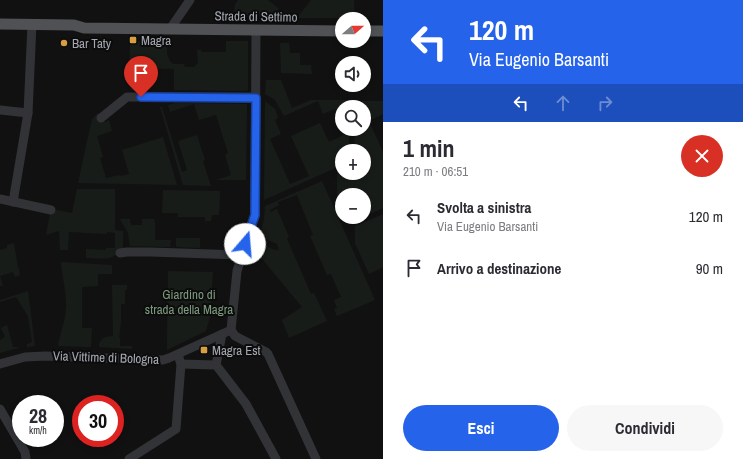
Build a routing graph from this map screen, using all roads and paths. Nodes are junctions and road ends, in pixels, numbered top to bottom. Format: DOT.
graph roads {
  1 [pos="190,0"];
  2 [pos="0,24"];
  3 [pos="32,28"];
  4 [pos="170,29"];
  5 [pos="0,30"];
  6 [pos="256,30"];
  7 [pos="335,31"];
  8 [pos="371,31"];
  9 [pos="383,31"];
  10 [pos="256,98"];
  11 [pos="0,110"];
  12 [pos="28,113"];
  13 [pos="101,118"];
  14 [pos="0,199"];
  15 [pos="13,202"];
  16 [pos="51,210"];
  17 [pos="120,253"];
  18 [pos="241,255"];
  19 [pos="226,332"];
  20 [pos="178,354"];
  21 [pos="0,364"];
  22 [pos="181,364"];
  23 [pos="216,365"];
  24 [pos="0,409"];
  25 [pos="12,426"];
  26 [pos="23,447"];
  27 [pos="26,459"];
  28 [pos="129,459"];
  29 [pos="276,459"];
  30 [pos="316,459"];
  1 -- 4 [label="street"];
  2 -- 3 [label="main road, Strada di Settimo"];
  3 -- 4 [label="main road, Strada di Settimo"];
  3 -- 5 [label="main road, Strada di Settimo"];
  3 -- 12 [label="street"];
  4 -- 6 [label="main road, Strada di Settimo"];
  6 -- 7 [label="main road, Strada di Settimo"];
  6 -- 10 [label="street"];
  8 -- 9 [label="main road"];
  10 -- 13 [label="street"];
  10 -- 18 [label="street"];
  11 -- 12 [label="street"];
  12 -- 15 [label="street"];
  14 -- 15 [label="street"];
  15 -- 16 [label="street"];
  17 -- 18 [label="street"];
  18 -- 19 [label="street"];
  19 -- 20 [label="street, Via Vittime di Bologna"];
  19 -- 23 [label="street"];
  19 -- 30 [label="street"];
  20 -- 21 [label="street, Via Vittime di Bologna"];
  20 -- 22 [label="street"];
  22 -- 23 [label="street"];
  22 -- 28 [label="street"];
  23 -- 29 [label="street"];
  24 -- 25 [label="street"];
  26 -- 27 [label="street"];
}
